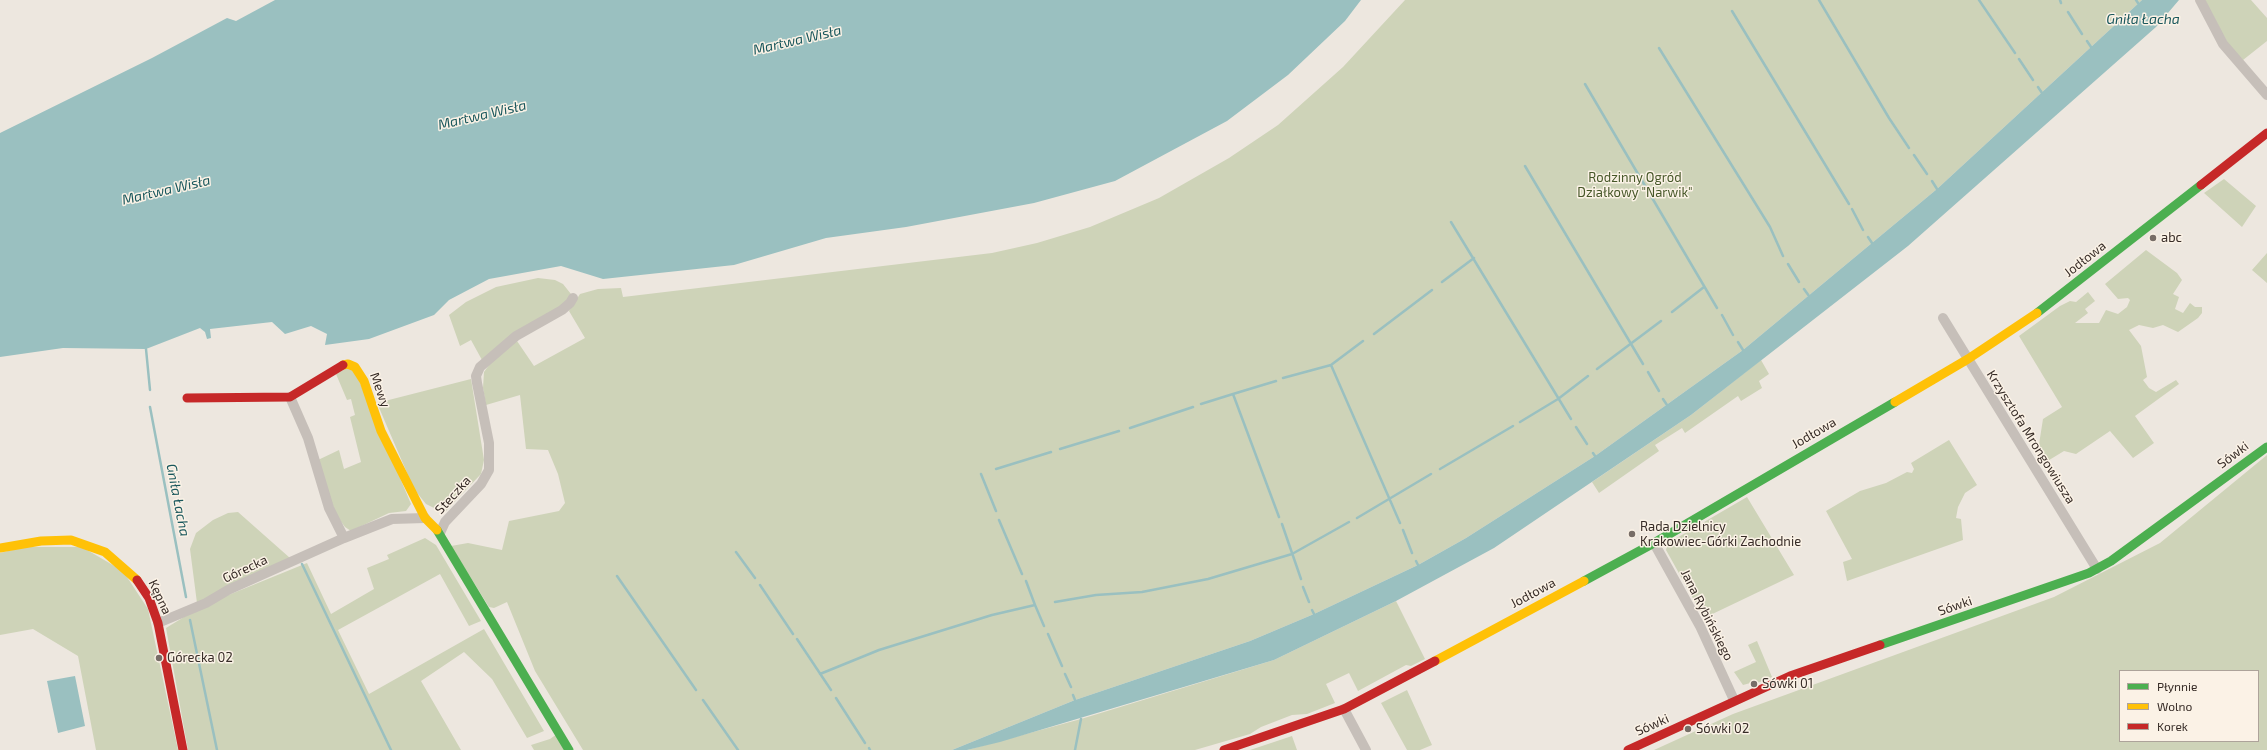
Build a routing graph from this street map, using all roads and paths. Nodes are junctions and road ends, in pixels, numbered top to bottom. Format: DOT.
graph roads {
  1 [pos="2200,0"];
  2 [pos="2267,95"];
  3 [pos="2267,133"];
  4 [pos="573,298"];
  5 [pos="1943,318"];
  6 [pos="1968,359"];
  7 [pos="290,397"];
  8 [pos="187,398"];
  9 [pos="2267,446"];
  10 [pos="425,518"];
  11 [pos="440,533"];
  12 [pos="344,538"];
  13 [pos="1654,543"];
  14 [pos="0,548"];
  15 [pos="2097,569"];
  16 [pos="158,623"];
  17 [pos="1734,700"];
  18 [pos="1344,709"];
  19 [pos="183,750"];
  20 [pos="570,750"];
  21 [pos="1224,750"];
  22 [pos="1366,750"];
  23 [pos="1628,750"];
  1 -- 2 [label="street"];
  3 -- 6 [label="street, Jodłowa"];
  4 -- 11 [label="street, Steczka"];
  5 -- 6 [label="street, Krzysztofa Mrongowiusza"];
  6 -- 13 [label="street, Jodłowa"];
  6 -- 15 [label="street, Krzysztofa Mrongowiusza"];
  7 -- 8 [label="street"];
  7 -- 10 [label="street, Mewy"];
  7 -- 12 [label="street"];
  9 -- 15 [label="street, Sówki"];
  10 -- 11 [label="street"];
  10 -- 12 [label="street, Górecka"];
  11 -- 20 [label="street, Steczka"];
  12 -- 16 [label="street, Górecka"];
  13 -- 17 [label="street, Jana Rybińskiego"];
  13 -- 18 [label="street, Jodłowa"];
  14 -- 16 [label="street, Kępna"];
  15 -- 17 [label="street, Sówki"];
  16 -- 19 [label="street, Kępna"];
  17 -- 23 [label="street, Sówki"];
  18 -- 21 [label="street, Jodłowa"];
  18 -- 22 [label="street"];
}
